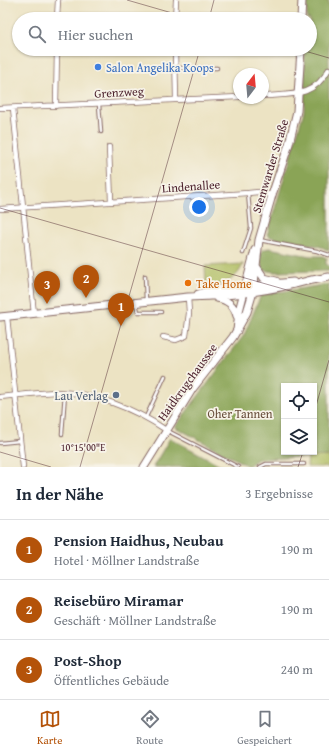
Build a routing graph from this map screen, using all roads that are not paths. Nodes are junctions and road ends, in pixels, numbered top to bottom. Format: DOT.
graph roads {
  1 [pos="58,0"];
  2 [pos="176,0"];
  3 [pos="302,0"];
  4 [pos="57,12"];
  5 [pos="176,12"];
  6 [pos="301,12"];
  7 [pos="57,56"];
  8 [pos="175,56"];
  9 [pos="301,56"];
  10 [pos="176,68"];
  11 [pos="218,68"];
  12 [pos="329,69"];
  13 [pos="299,94"];
  14 [pos="269,96"];
  15 [pos="233,97"];
  16 [pos="176,99"];
  17 [pos="99,103"];
  18 [pos="56,106"];
  19 [pos="0,108"];
  20 [pos="13,108"];
  21 [pos="101,132"];
  22 [pos="109,147"];
  23 [pos="248,192"];
  24 [pos="272,195"];
  25 [pos="111,202"];
  26 [pos="23,207"];
  27 [pos="0,209"];
  28 [pos="259,240"];
  29 [pos="243,252"];
  30 [pos="329,255"];
  31 [pos="256,266"];
  32 [pos="145,276"];
  33 [pos="329,278"];
  34 [pos="311,280"];
  35 [pos="284,282"];
  36 [pos="253,289"];
  37 [pos="244,290"];
  38 [pos="209,296"];
  39 [pos="188,297"];
  40 [pos="146,301"];
  41 [pos="136,302"];
  42 [pos="161,312"];
  43 [pos="34,314"];
  44 [pos="238,316"];
  45 [pos="3,317"];
  46 [pos="237,331"];
  47 [pos="163,337"];
  48 [pos="165,376"];
  49 [pos="65,393"];
  50 [pos="14,396"];
  51 [pos="0,397"];
  52 [pos="145,418"];
  53 [pos="166,430"];
  54 [pos="62,434"];
  55 [pos="20,441"];
  56 [pos="0,443"];
  57 [pos="304,464"];
  58 [pos="23,467"];
  59 [pos="144,467"];
  60 [pos="238,467"];
  61 [pos="260,467"];
  1 -- 4 [label="street"];
  2 -- 5 [label="street"];
  3 -- 6 [label="main road"];
  7 -- 18 [label="street"];
  8 -- 10 [label="street"];
  9 -- 13 [label="main road, Stemwarder Straße"];
  10 -- 11 [label="lane"];
  10 -- 16 [label="street"];
  12 -- 13 [label="street"];
  13 -- 14 [label="street"];
  13 -- 24 [label="main road, Stemwarder Straße"];
  15 -- 16 [label="street, Grenzweg"];
  16 -- 17 [label="street, Grenzweg"];
  17 -- 18 [label="street, Grenzweg"];
  17 -- 21 [label="lane"];
  18 -- 20 [label="street, Grenzweg"];
  19 -- 20 [label="street, Grenzweg"];
  20 -- 26 [label="street"];
  22 -- 25 [label="street"];
  23 -- 24 [label="street, Lindenallee"];
  23 -- 25 [label="street, Lindenallee"];
  23 -- 29 [label="lane"];
  24 -- 28 [label="main road, Stemwarder Straße"];
  25 -- 26 [label="street, Lindenallee"];
  26 -- 27 [label="street, Lindenallee"];
  26 -- 43 [label="street"];
  28 -- 30 [label="lane"];
  28 -- 31 [label="main road, Stemwarder Straße"];
  28 -- 37 [label="main road, Stemwarder Straße"];
  31 -- 35 [label="main road"];
  31 -- 36 [label="main road, Stemwarder Straße"];
  32 -- 40 [label="lane"];
  33 -- 34 [label="main road"];
  34 -- 35 [label="main road"];
  34 -- 36 [label="main road"];
  35 -- 36 [label="main road"];
  36 -- 37 [label="main road"];
  36 -- 46 [label="main road, Haidkrugchaussee"];
  37 -- 38 [label="main road"];
  37 -- 39 [label="main road"];
  37 -- 44 [label="main road"];
  38 -- 39 [label="main road"];
  38 -- 44 [label="main road"];
  39 -- 40 [label="main road"];
  39 -- 47 [label="street"];
  40 -- 41 [label="main road"];
  41 -- 42 [label="lane"];
  41 -- 43 [label="main road"];
  43 -- 45 [label="main road"];
  44 -- 46 [label="main road"];
  45 -- 50 [label="street"];
  46 -- 53 [label="main road, Haidkrugchaussee"];
  48 -- 52 [label="lane"];
  49 -- 50 [label="street"];
  49 -- 52 [label="street"];
  49 -- 54 [label="lane"];
  50 -- 51 [label="street"];
  50 -- 55 [label="street"];
  52 -- 53 [label="street"];
  53 -- 59 [label="main road, Haidkrugchaussee"];
  53 -- 60 [label="lane"];
  55 -- 56 [label="lane"];
  55 -- 58 [label="street"];
  57 -- 61 [label="lane"];
}
